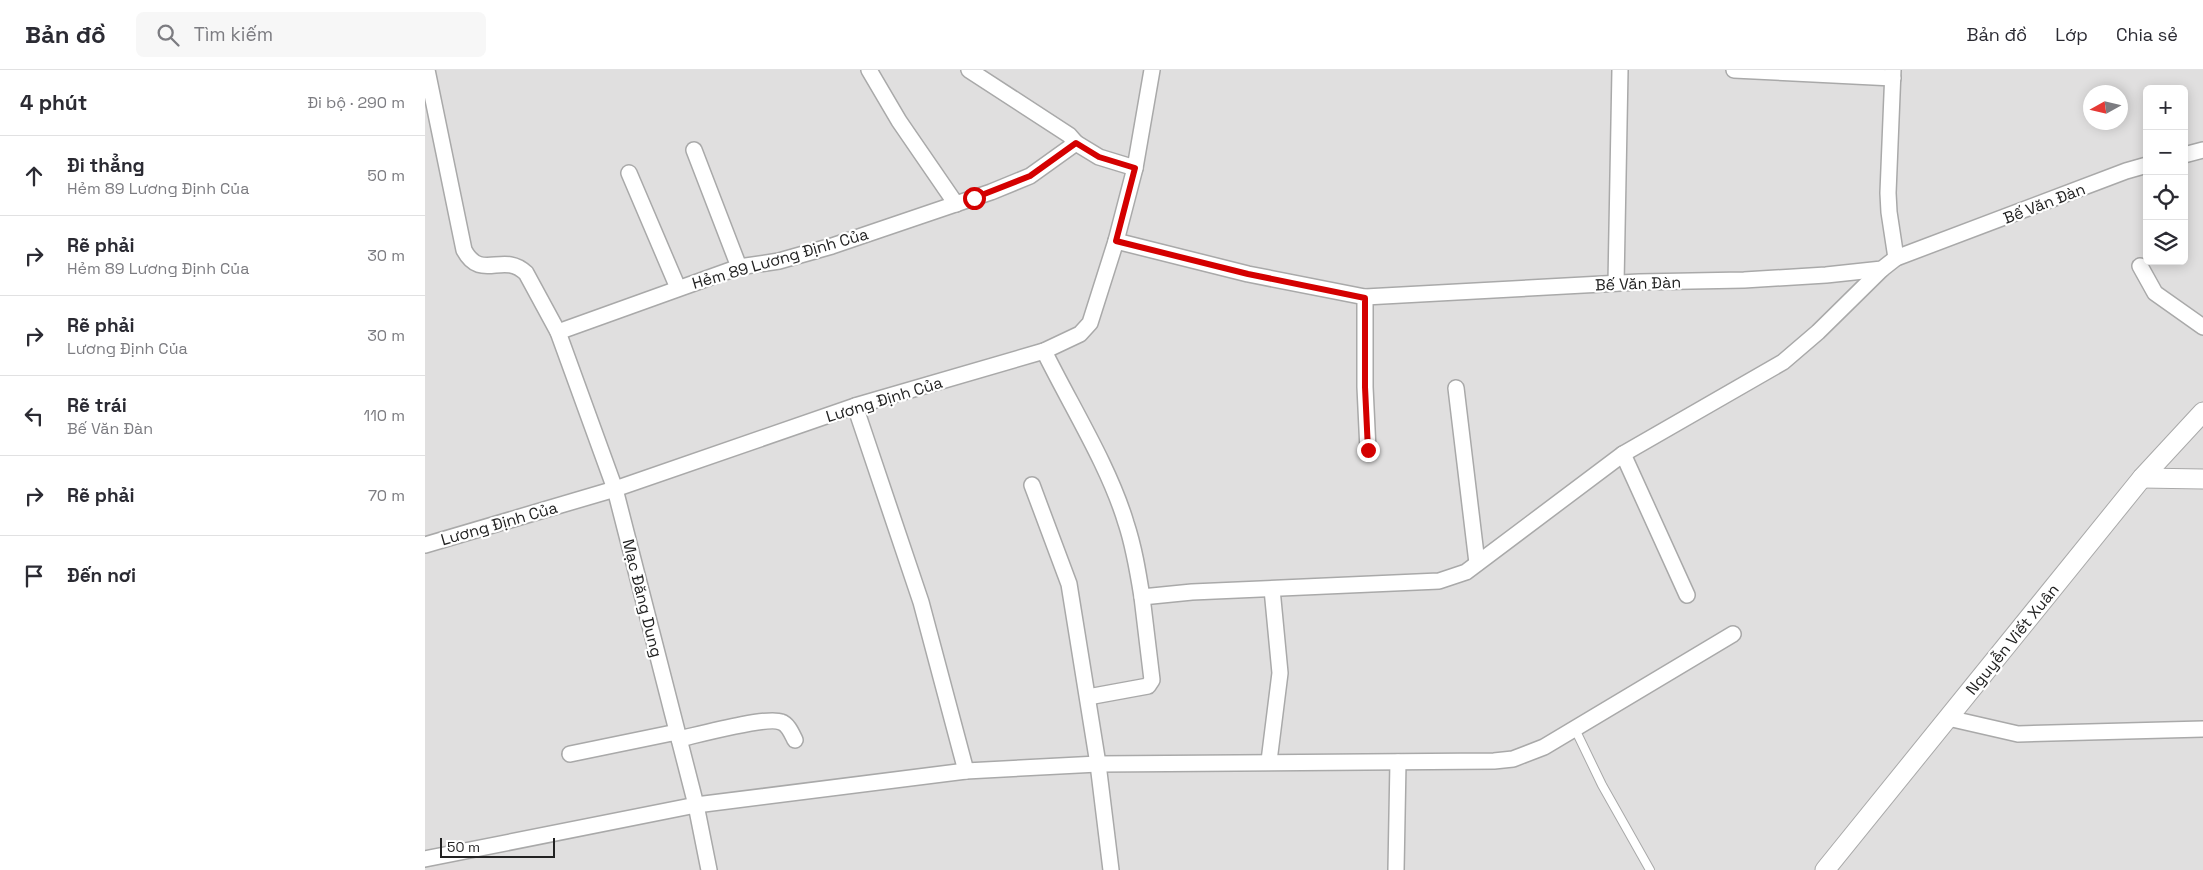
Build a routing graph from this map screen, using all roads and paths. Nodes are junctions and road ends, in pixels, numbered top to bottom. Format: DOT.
graph roads {
  1 [pos="427,70"];
  2 [pos="869,70"];
  3 [pos="969,70"];
  4 [pos="1152,70"];
  5 [pos="1620,70"];
  6 [pos="1734,70"];
  7 [pos="1893,74"];
  8 [pos="1076,143"];
  9 [pos="694,150"];
  10 [pos="2203,150"];
  11 [pos="2188,154"];
  12 [pos="2143,166"];
  13 [pos="1135,168"];
  14 [pos="629,173"];
  15 [pos="956,204"];
  16 [pos="1116,241"];
  17 [pos="1896,258"];
  18 [pos="2141,266"];
  19 [pos="739,267"];
  20 [pos="1882,269"];
  21 [pos="1616,283"];
  22 [pos="678,288"];
  23 [pos="1365,298"];
  24 [pos="2203,328"];
  25 [pos="558,332"];
  26 [pos="1044,352"];
  27 [pos="1456,388"];
  28 [pos="855,406"];
  29 [pos="2203,412"];
  30 [pos="1368,450"];
  31 [pos="1623,454"];
  32 [pos="2142,478"];
  33 [pos="2203,480"];
  34 [pos="1032,485"];
  35 [pos="615,489"];
  36 [pos="425,544"];
  37 [pos="1477,563"];
  38 [pos="1272,589"];
  39 [pos="1687,595"];
  40 [pos="1142,597"];
  41 [pos="1733,634"];
  42 [pos="1088,697"];
  43 [pos="1948,718"];
  44 [pos="1575,729"];
  45 [pos="2203,729"];
  46 [pos="678,735"];
  47 [pos="795,740"];
  48 [pos="570,754"];
  49 [pos="1269,761"];
  50 [pos="1398,762"];
  51 [pos="1099,764"];
  52 [pos="966,771"];
  53 [pos="696,806"];
  54 [pos="425,859"];
  55 [pos="709,870"];
  56 [pos="1111,870"];
  57 [pos="1396,870"];
  58 [pos="1649,870"];
  59 [pos="1825,870"];
  1 -- 25 [label="street, Mạc Đăng Dung"];
  2 -- 15 [label="street"];
  3 -- 8 [label="street"];
  4 -- 13 [label="street, Lương Định Của"];
  5 -- 21 [label="street"];
  6 -- 7 [label="street"];
  7 -- 17 [label="street"];
  8 -- 13 [label="street"];
  8 -- 15 [label="street, Hẻm 89 Lương Định Của"];
  9 -- 19 [label="street"];
  10 -- 11 [label="street"];
  12 -- 17 [label="street, Bế Văn Đàn"];
  13 -- 16 [label="street, Lương Định Của"];
  14 -- 22 [label="street"];
  15 -- 19 [label="street, Hẻm 89 Lương Định Của"];
  16 -- 23 [label="street, Bế Văn Đàn"];
  16 -- 26 [label="street, Lương Định Của"];
  17 -- 20 [label="street, Bế Văn Đàn"];
  18 -- 24 [label="street"];
  19 -- 22 [label="street, Hẻm 89 Lương Định Của"];
  20 -- 21 [label="street, Bế Văn Đàn"];
  20 -- 31 [label="street"];
  21 -- 23 [label="street, Bế Văn Đàn"];
  22 -- 25 [label="street, Hẻm 89 Lương Định Của"];
  23 -- 30 [label="street"];
  25 -- 35 [label="street, Mạc Đăng Dung"];
  26 -- 28 [label="street, Lương Định Của"];
  26 -- 40 [label="street"];
  27 -- 37 [label="street"];
  28 -- 35 [label="street, Lương Định Của"];
  28 -- 52 [label="street"];
  29 -- 32 [label="street, Nguyễn Viết Xuân"];
  31 -- 37 [label="street"];
  31 -- 39 [label="street"];
  32 -- 33 [label="street"];
  32 -- 43 [label="street, Nguyễn Viết Xuân"];
  34 -- 42 [label="street"];
  35 -- 36 [label="street, Lương Định Của"];
  35 -- 46 [label="street, Mạc Đăng Dung"];
  37 -- 38 [label="street"];
  38 -- 40 [label="street"];
  38 -- 49 [label="street"];
  40 -- 42 [label="street"];
  41 -- 44 [label="street"];
  42 -- 51 [label="street"];
  43 -- 45 [label="street"];
  43 -- 59 [label="street, Nguyễn Viết Xuân"];
  44 -- 50 [label="street"];
  44 -- 58 [label="lane"];
  46 -- 47 [label="street"];
  46 -- 48 [label="street"];
  46 -- 53 [label="street, Mạc Đăng Dung"];
  49 -- 50 [label="street"];
  49 -- 51 [label="street"];
  50 -- 57 [label="street"];
  51 -- 52 [label="street"];
  51 -- 56 [label="street"];
  52 -- 53 [label="street"];
  53 -- 54 [label="street"];
  53 -- 55 [label="street, Mạc Đăng Dung"];
}
